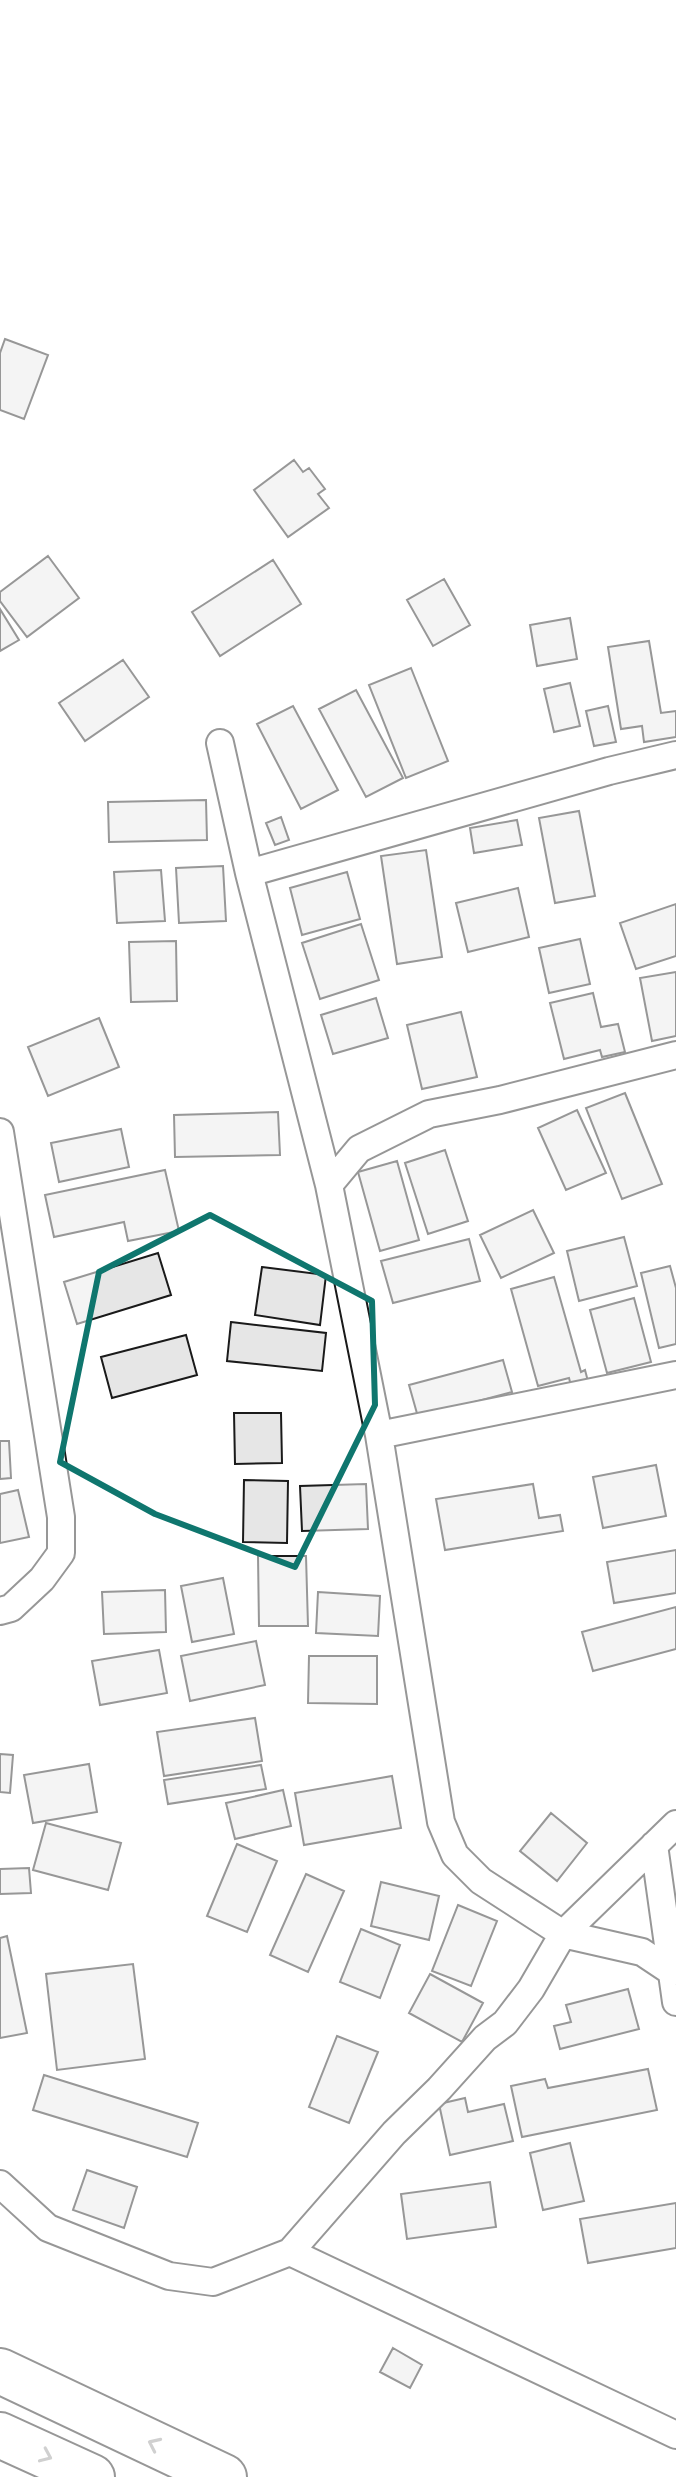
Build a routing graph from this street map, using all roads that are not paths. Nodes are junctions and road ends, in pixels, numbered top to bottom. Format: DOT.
graph roads {
  1 [pos="220,743"];
  2 [pos="676,755"];
  3 [pos="249,873"];
  4 [pos="676,1055"];
  5 [pos="0,1132"];
  6 [pos="329,1185"];
  7 [pos="676,1375"];
  8 [pos="379,1435"];
  9 [pos="0,1611"];
  10 [pos="676,1824"];
  11 [pos="654,1845"];
  12 [pos="563,1934"];
  13 [pos="672,1972"];
  14 [pos="676,2002"];
  15 [pos="0,2184"];
  16 [pos="290,2252"];
  17 [pos="0,2371"];
  18 [pos="0,2435"];
  19 [pos="676,2435"];
  20 [pos="92,2477"];
  21 [pos="224,2477"];
  1 -- 3 [label="street"];
  2 -- 3 [label="street"];
  3 -- 6 [label="street"];
  4 -- 6 [label="street"];
  5 -- 9 [label="street"];
  6 -- 8 [label="street"];
  7 -- 8 [label="street"];
  8 -- 12 [label="street"];
  10 -- 11 [label="street"];
  11 -- 12 [label="street"];
  11 -- 13 [label="street"];
  12 -- 13 [label="street"];
  12 -- 16 [label="street"];
  13 -- 14 [label="street"];
  15 -- 16 [label="street"];
  16 -- 19 [label="street"];
  21 -- 17 [label="highway, one-way"];
  18 -- 20 [label="highway, one-way"];
}
